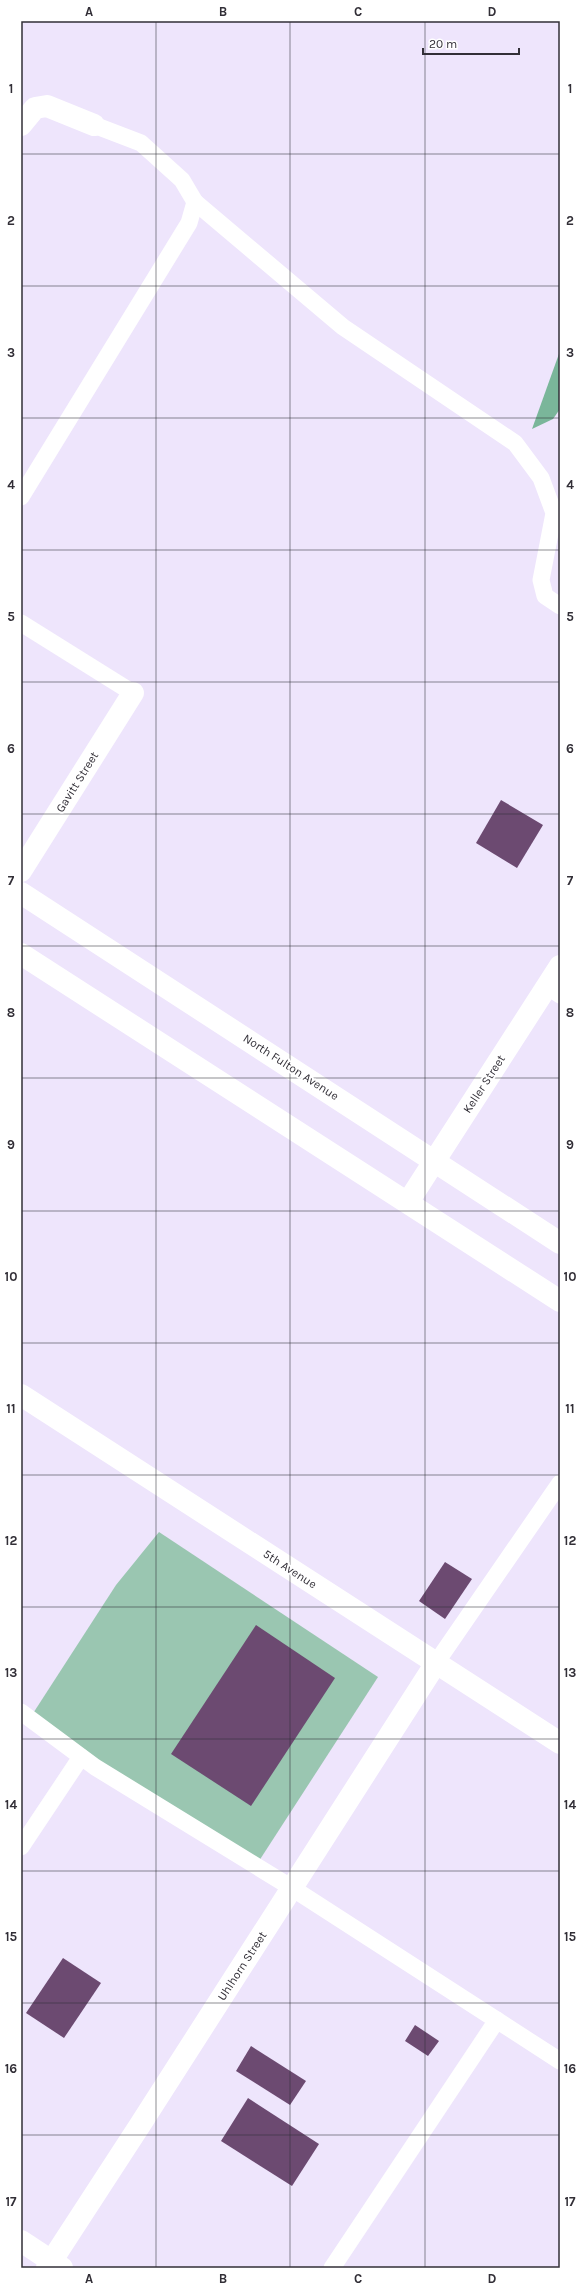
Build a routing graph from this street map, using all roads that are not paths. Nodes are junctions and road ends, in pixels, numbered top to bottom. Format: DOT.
graph roads {
  1 [pos="21,125"];
  2 [pos="94,125"];
  3 [pos="195,202"];
  4 [pos="21,497"];
  5 [pos="560,606"];
  6 [pos="21,623"];
  7 [pos="133,693"];
  8 [pos="21,871"];
  9 [pos="21,893"];
  10 [pos="21,954"];
  11 [pos="560,966"];
  12 [pos="554,990"];
  13 [pos="435,1160"];
  14 [pos="408,1202"];
  15 [pos="560,1243"];
  16 [pos="560,1301"];
  17 [pos="21,1395"];
  18 [pos="560,1483"];
  19 [pos="436,1663"];
  20 [pos="21,1712"];
  21 [pos="560,1743"];
  22 [pos="81,1757"];
  23 [pos="21,1847"];
  24 [pos="292,1888"];
  25 [pos="497,2020"];
  26 [pos="560,2061"];
  27 [pos="21,2241"];
  28 [pos="53,2266"];
  29 [pos="332,2268"];
  1 -- 2 [label="street"];
  2 -- 3 [label="lane"];
  3 -- 4 [label="lane"];
  3 -- 5 [label="lane"];
  6 -- 7 [label="lane"];
  7 -- 8 [label="street, Gavitt Street"];
  9 -- 13 [label="street, North Fulton Avenue"];
  10 -- 14 [label="street"];
  11 -- 12 [label="street, Keller Street"];
  12 -- 13 [label="street, Keller Street"];
  13 -- 14 [label="street, Keller Street"];
  13 -- 15 [label="street, North Fulton Avenue"];
  14 -- 16 [label="street"];
  17 -- 19 [label="street, 5th Avenue"];
  18 -- 19 [label="lane"];
  19 -- 21 [label="street, 5th Avenue"];
  19 -- 24 [label="street, Uhlhorn Street"];
  20 -- 22 [label="lane"];
  22 -- 23 [label="lane"];
  22 -- 24 [label="lane"];
  24 -- 25 [label="lane"];
  24 -- 28 [label="street, Uhlhorn Street"];
  25 -- 26 [label="lane"];
  25 -- 29 [label="lane"];
  27 -- 28 [label="street"];
}
